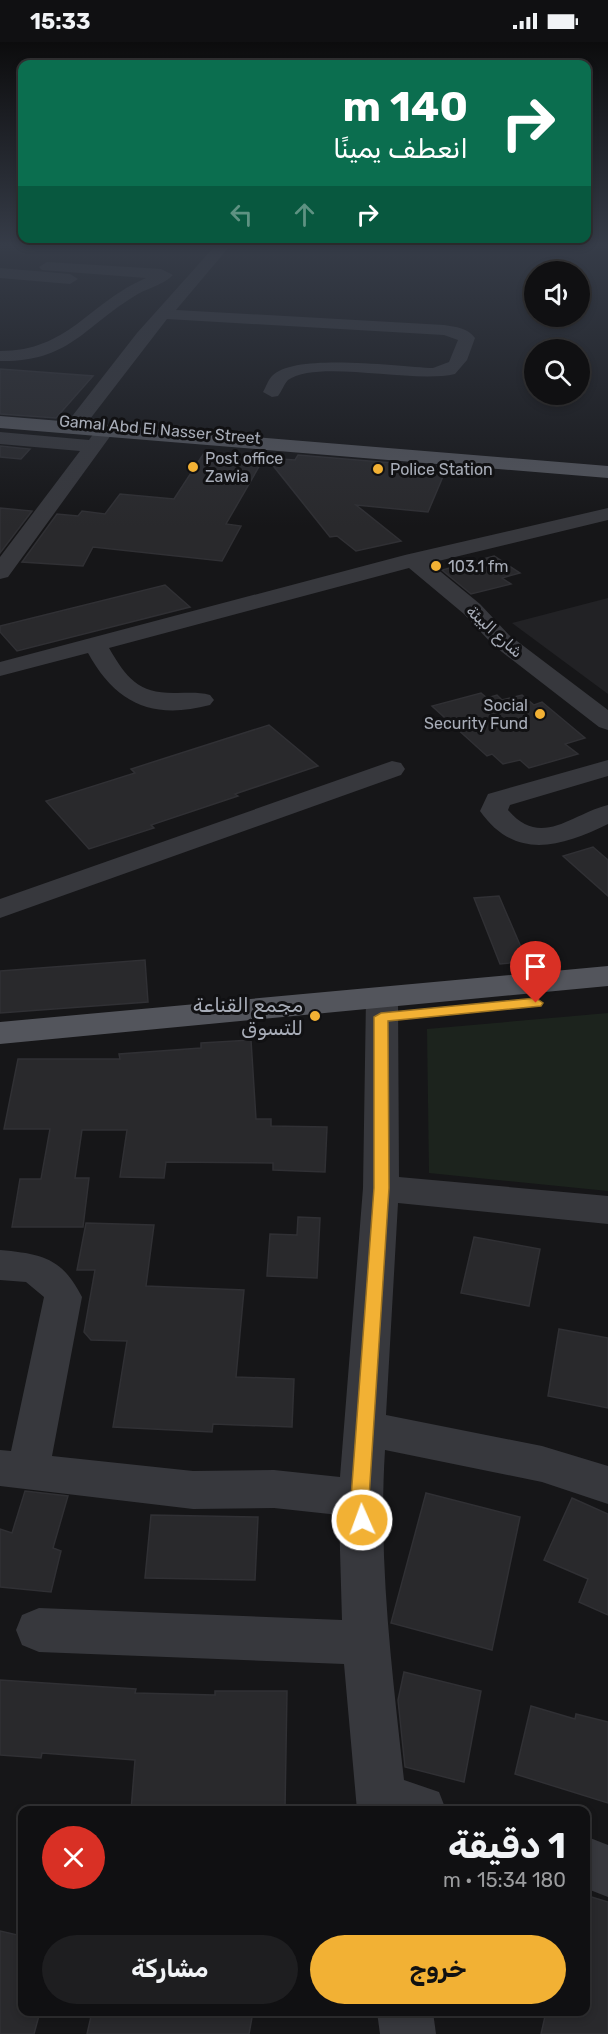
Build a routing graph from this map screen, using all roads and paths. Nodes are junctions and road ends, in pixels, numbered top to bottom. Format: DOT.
graph roads {
  1 [pos="65,340"];
  2 [pos="142,340"];
  3 [pos="466,340"];
  4 [pos="0,356"];
  5 [pos="272,392"];
  6 [pos="0,417"];
  7 [pos="0,422"];
  8 [pos="75,425"];
  9 [pos="0,438"];
  10 [pos="100,439"];
  11 [pos="608,465"];
  12 [pos="608,472"];
  13 [pos="608,514"];
  14 [pos="413,560"];
  15 [pos="386,567"];
  16 [pos="0,572"];
  17 [pos="501,640"];
  18 [pos="94,643"];
  19 [pos="0,669"];
  20 [pos="201,700"];
  21 [pos="608,722"];
  22 [pos="392,769"];
  23 [pos="600,777"];
  24 [pos="608,813"];
  25 [pos="0,909"];
  26 [pos="608,976"];
  27 [pos="608,996"];
  28 [pos="381,1008"];
  29 [pos="0,1033"];
  30 [pos="0,1050"];
  31 [pos="381,1188"];
  32 [pos="608,1210"];
  33 [pos="0,1265"];
  34 [pos="367,1429"];
  35 [pos="14,1469"];
  36 [pos="608,1485"];
  37 [pos="360,1498"];
  38 [pos="39,1629"];
  39 [pos="366,1643"];
  40 [pos="395,1806"];
  41 [pos="590,1864"];
  42 [pos="608,1871"];
  43 [pos="406,2016"];
  44 [pos="408,2034"];
  1 -- 4 [label="street"];
  2 -- 8 [label="street"];
  3 -- 5 [label="street"];
  6 -- 8 [label="main road, Gamal Abd El Nasser Street"];
  7 -- 8 [label="main road, Gamal Abd El Nasser Street"];
  8 -- 10 [label="main road, Gamal Abd El Nasser Street"];
  8 -- 11 [label="main road, Gamal Abd El Nasser Street"];
  9 -- 10 [label="street"];
  10 -- 12 [label="main road, Gamal Abd El Nasser Street"];
  10 -- 16 [label="street"];
  13 -- 14 [label="street"];
  14 -- 15 [label="street"];
  14 -- 17 [label="street, شارع البيئة"];
  15 -- 17 [label="street"];
  15 -- 18 [label="street"];
  17 -- 21 [label="street, شارع البيئة"];
  18 -- 19 [label="street"];
  18 -- 20 [label="street"];
  22 -- 25 [label="street"];
  23 -- 24 [label="street"];
  26 -- 28 [label="main road"];
  27 -- 28 [label="main road"];
  28 -- 29 [label="main road"];
  28 -- 30 [label="main road"];
  28 -- 31 [label="street"];
  31 -- 32 [label="street"];
  31 -- 34 [label="street"];
  33 -- 35 [label="street"];
  34 -- 36 [label="street"];
  34 -- 37 [label="street"];
  35 -- 37 [label="street"];
  37 -- 39 [label="street"];
  38 -- 39 [label="street"];
  39 -- 40 [label="street"];
  41 -- 42 [label="street"];
  43 -- 44 [label="street"];
}
